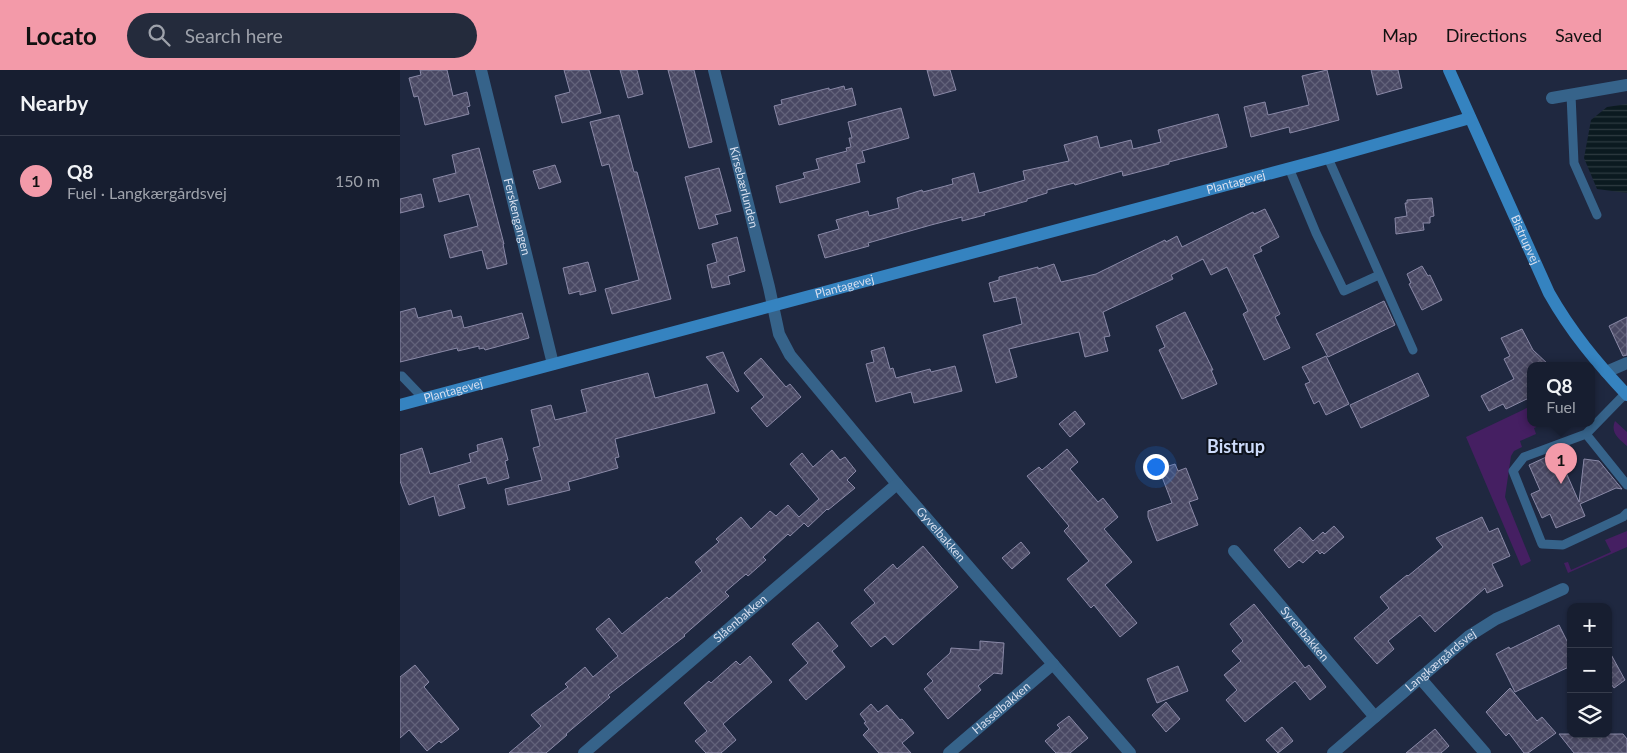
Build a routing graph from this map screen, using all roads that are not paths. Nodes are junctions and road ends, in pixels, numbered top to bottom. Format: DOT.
graph roads {
  1 [pos="482,70"];
  2 [pos="714,70"];
  3 [pos="1449,70"];
  4 [pos="1627,85"];
  5 [pos="1571,95"];
  6 [pos="1552,98"];
  7 [pos="1470,118"];
  8 [pos="1328,158"];
  9 [pos="1289,168"];
  10 [pos="1597,215"];
  11 [pos="1379,275"];
  12 [pos="773,305"];
  13 [pos="1413,350"];
  14 [pos="1627,363"];
  15 [pos="553,364"];
  16 [pos="1606,372"];
  17 [pos="400,376"];
  18 [pos="1626,394"];
  19 [pos="424,399"];
  20 [pos="400,405"];
  21 [pos="1595,425"];
  22 [pos="1593,427"];
  23 [pos="1586,434"];
  24 [pos="897,484"];
  25 [pos="1627,485"];
  26 [pos="1627,513"];
  27 [pos="1234,551"];
  28 [pos="1563,588"];
  29 [pos="1053,664"];
  30 [pos="1420,678"];
  31 [pos="1375,717"];
  32 [pos="584,753"];
  33 [pos="949,753"];
  34 [pos="1130,753"];
  35 [pos="1332,753"];
  36 [pos="1485,753"];
  1 -- 15 [label="street, Ferskengangen"];
  2 -- 12 [label="street, Kirsebærlunden"];
  3 -- 7 [label="street, Bistrupvej"];
  4 -- 5 [label="street"];
  5 -- 6 [label="street"];
  5 -- 10 [label="lane"];
  7 -- 8 [label="street, Plantagevej"];
  7 -- 16 [label="street, Bistrupvej"];
  8 -- 9 [label="street, Plantagevej"];
  8 -- 11 [label="lane"];
  9 -- 11 [label="lane"];
  9 -- 12 [label="street, Plantagevej"];
  11 -- 13 [label="lane"];
  12 -- 15 [label="street, Plantagevej"];
  12 -- 24 [label="street, Gyvelbakken"];
  14 -- 16 [label="street"];
  15 -- 19 [label="street, Plantagevej"];
  16 -- 18 [label="street, Bistrupvej"];
  17 -- 19 [label="lane"];
  18 -- 21 [label="lane"];
  19 -- 20 [label="street, Plantagevej"];
  22 -- 23 [label="lane"];
  23 -- 25 [label="lane"];
  23 -- 26 [label="lane"];
  24 -- 29 [label="street, Gyvelbakken"];
  24 -- 32 [label="street, Slåenbakken"];
  27 -- 31 [label="street, Syrenbakken"];
  28 -- 30 [label="street, Langkærgårdsvej"];
  29 -- 33 [label="street, Hasselbakken"];
  29 -- 34 [label="street, Gyvelbakken"];
  30 -- 31 [label="street, Langkærgårdsvej"];
  30 -- 36 [label="street"];
  31 -- 35 [label="street, Langkærgårdsvej"];
}
